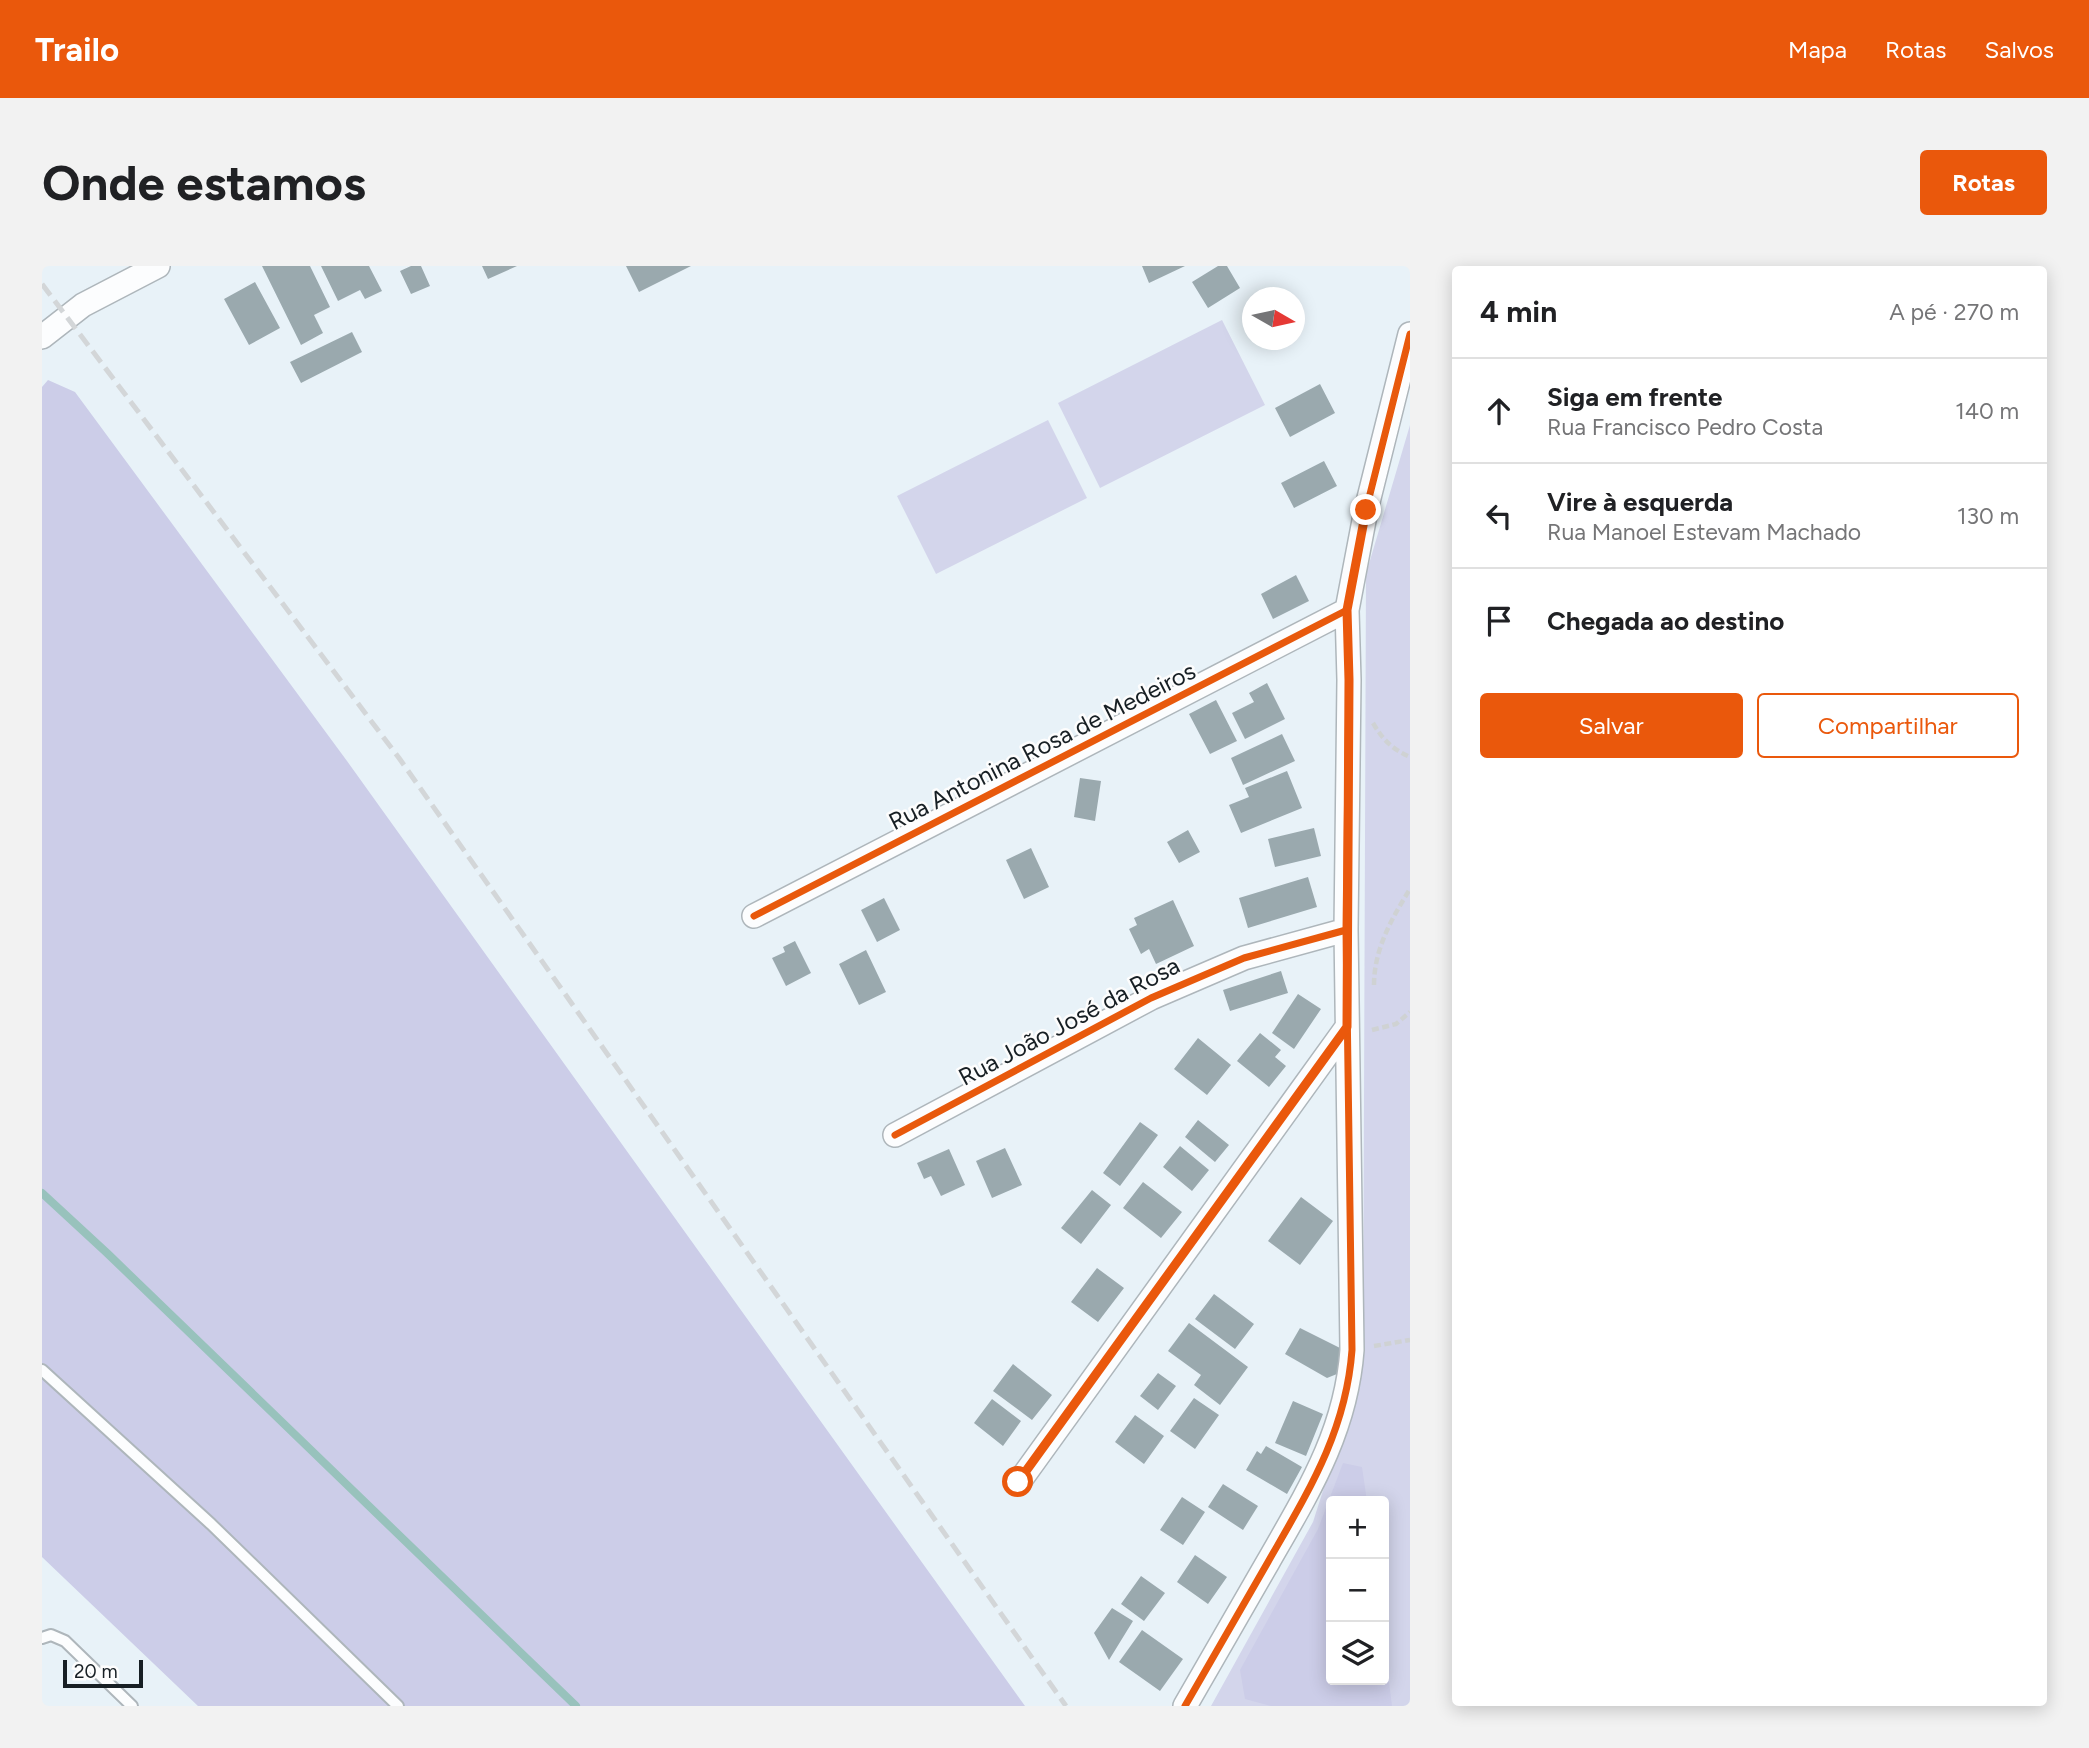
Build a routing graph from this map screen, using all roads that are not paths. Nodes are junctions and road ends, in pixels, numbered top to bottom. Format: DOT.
graph roads {
  1 [pos="158,266"];
  2 [pos="1410,334"];
  3 [pos="42,337"];
  4 [pos="1347,610"];
  5 [pos="754,916"];
  6 [pos="1346,930"];
  7 [pos="1347,1027"];
  8 [pos="895,1135"];
  9 [pos="42,1370"];
  10 [pos="1018,1482"];
  11 [pos="42,1638"];
  12 [pos="132,1706"];
  13 [pos="398,1706"];
  14 [pos="1185,1706"];
  1 -- 3 [label="street"];
  2 -- 4 [label="street"];
  4 -- 5 [label="street, Rua Antonina Rosa de Medeiros"];
  4 -- 6 [label="street"];
  6 -- 7 [label="street"];
  6 -- 8 [label="street, Rua João José da Rosa"];
  7 -- 10 [label="street"];
  7 -- 14 [label="street"];
  9 -- 13 [label="lane"];
  11 -- 12 [label="lane"];
}
